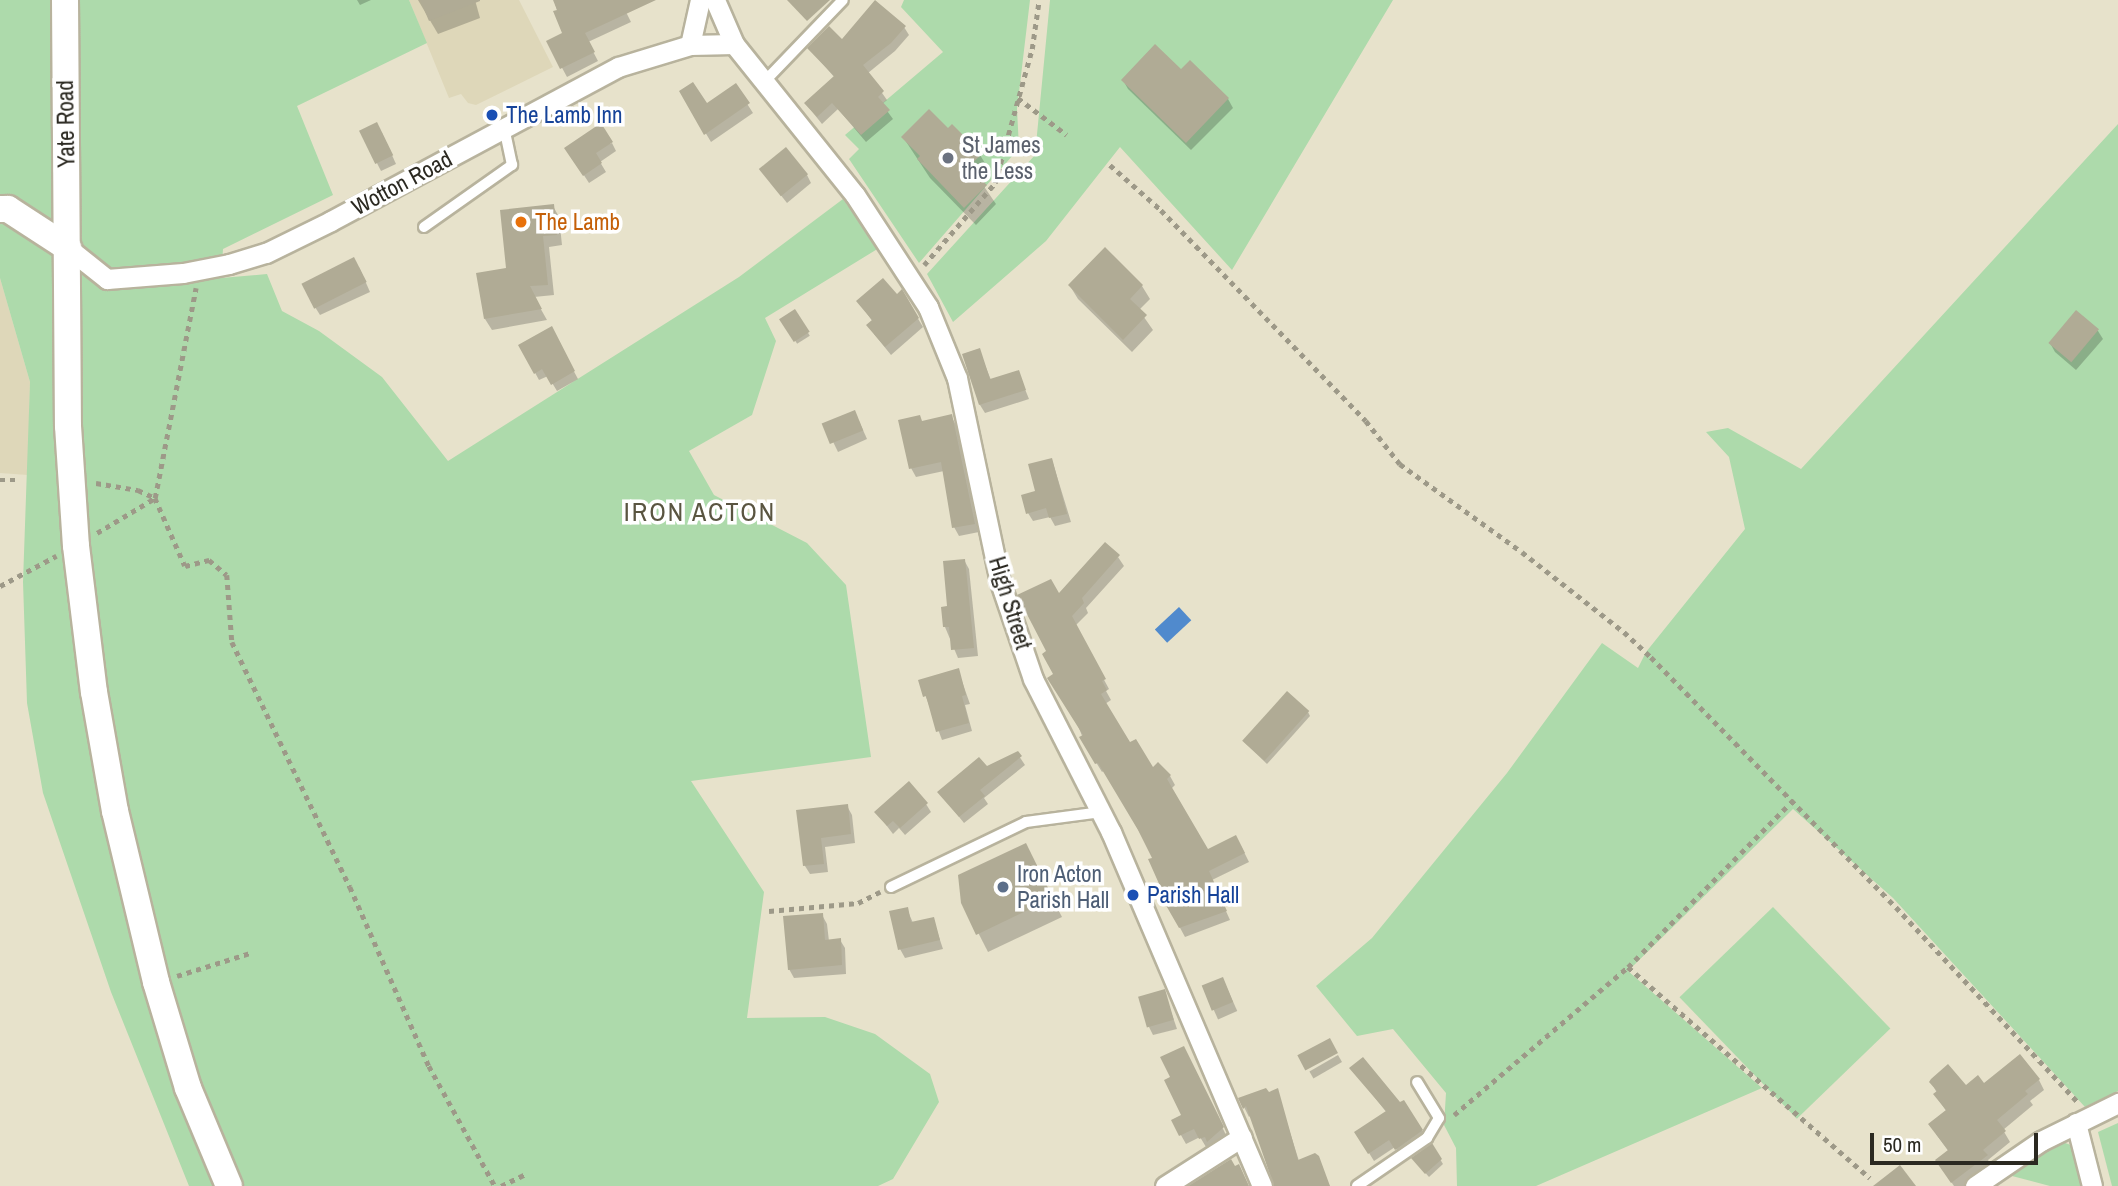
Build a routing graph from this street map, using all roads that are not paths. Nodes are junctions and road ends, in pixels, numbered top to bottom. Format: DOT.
graph roads {
  1 [pos="65,0"];
  2 [pos="700,0"];
  3 [pos="715,0"];
  4 [pos="843,0"];
  5 [pos="734,44"];
  6 [pos="690,45"];
  7 [pos="765,81"];
  8 [pos="504,127"];
  9 [pos="0,209"];
  10 [pos="424,227"];
  11 [pos="68,248"];
  12 [pos="1101,812"];
  13 [pos="891,887"];
  14 [pos="1417,1082"];
  15 [pos="2118,1103"];
  16 [pos="2083,1119"];
  17 [pos="1242,1137"];
  18 [pos="229,1186"];
  19 [pos="1166,1186"];
  20 [pos="1262,1186"];
  21 [pos="1357,1186"];
  22 [pos="1975,1186"];
  23 [pos="2092,1186"];
  1 -- 11 [label="main road, Yate Road"];
  2 -- 6 [label="street"];
  3 -- 5 [label="street, High Street"];
  4 -- 7 [label="lane"];
  5 -- 6 [label="street, Wotton Road"];
  5 -- 7 [label="street, High Street"];
  6 -- 8 [label="street, Wotton Road"];
  7 -- 12 [label="street, High Street"];
  8 -- 10 [label="lane"];
  8 -- 11 [label="street, Wotton Road"];
  9 -- 11 [label="main road"];
  11 -- 18 [label="main road, Yate Road"];
  12 -- 13 [label="lane"];
  12 -- 17 [label="street, High Street"];
  14 -- 21 [label="lane"];
  15 -- 16 [label="street"];
  16 -- 22 [label="street"];
  16 -- 23 [label="street"];
  17 -- 19 [label="street"];
  17 -- 20 [label="street, High Street"];
}
